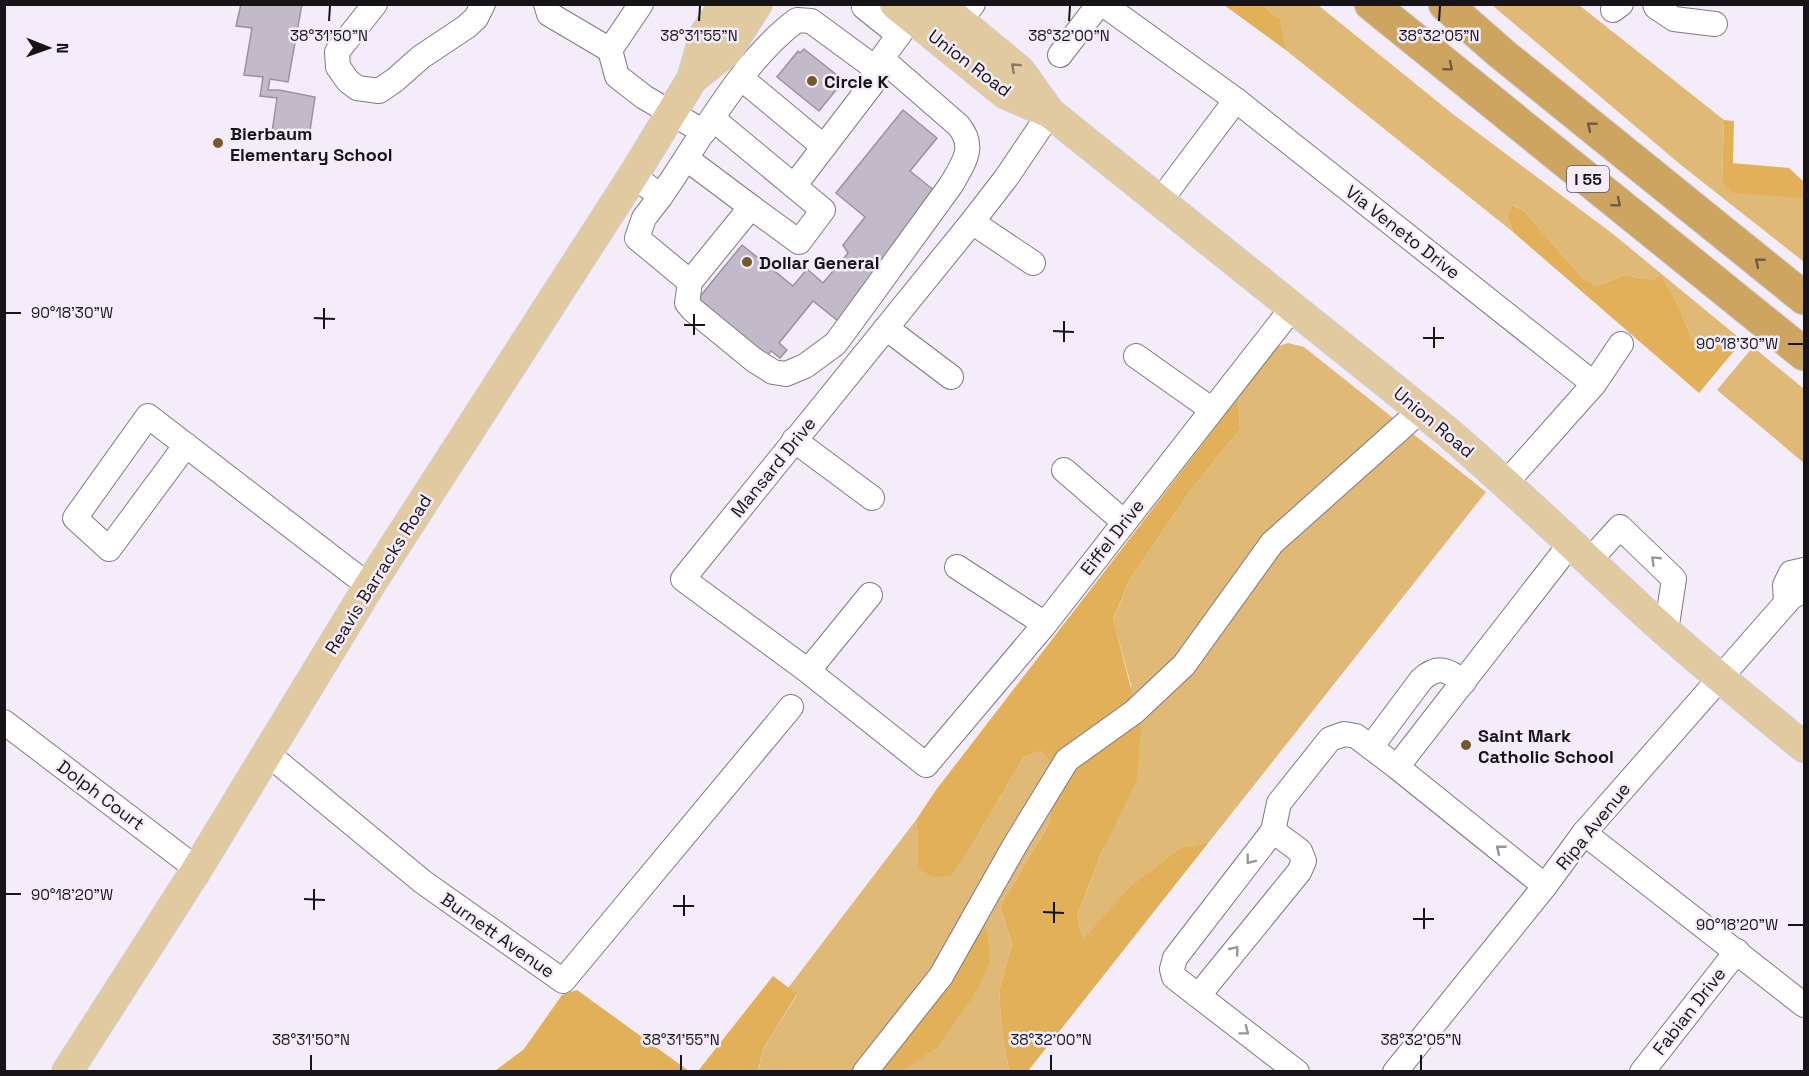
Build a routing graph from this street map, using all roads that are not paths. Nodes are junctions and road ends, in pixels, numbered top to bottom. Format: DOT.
graph roads {
  1 [pos="375,4"];
  2 [pos="483,4"];
  3 [pos="546,4"];
  4 [pos="641,4"];
  5 [pos="865,4"];
  6 [pos="1101,4"];
  7 [pos="1371,4"];
  8 [pos="1445,4"];
  9 [pos="1656,4"];
  10 [pos="744,8"];
  11 [pos="957,10"];
  12 [pos="902,19"];
  13 [pos="1715,24"];
  14 [pos="779,33"];
  15 [pos="610,50"];
  16 [pos="1060,55"];
  17 [pos="879,63"];
  18 [pos="741,78"];
  19 [pos="1236,100"];
  20 [pos="671,113"];
  21 [pos="1050,113"];
  22 [pos="709,125"];
  23 [pos="824,147"];
  24 [pos="687,159"];
  25 [pos="633,176"];
  26 [pos="794,186"];
  27 [pos="661,196"];
  28 [pos="1161,201"];
  29 [pos="751,207"];
  30 [pos="972,222"];
  31 [pos="1033,264"];
  32 [pos="690,282"];
  33 [pos="1804,298"];
  34 [pos="1293,306"];
  35 [pos="886,328"];
  36 [pos="1621,344"];
  37 [pos="1804,354"];
  38 [pos="1136,356"];
  39 [pos="951,377"];
  40 [pos="1594,384"];
  41 [pos="1211,409"];
  42 [pos="1421,410"];
  43 [pos="794,440"];
  44 [pos="186,445"];
  45 [pos="1064,470"];
  46 [pos="1506,483"];
  47 [pos="872,498"];
  48 [pos="1124,522"];
  49 [pos="1580,552"];
  50 [pos="957,567"];
  51 [pos="369,586"];
  52 [pos="1800,589"];
  53 [pos="870,596"];
  54 [pos="1045,624"];
  55 [pos="1665,631"];
  56 [pos="808,671"];
  57 [pos="1720,678"];
  58 [pos="1464,682"];
  59 [pos="791,707"];
  60 [pos="4,722"];
  61 [pos="1371,747"];
  62 [pos="1804,747"];
  63 [pos="268,754"];
  64 [pos="926,765"];
  65 [pos="1397,767"];
  66 [pos="1273,831"];
  67 [pos="1584,833"];
  68 [pos="197,869"];
  69 [pos="1545,886"];
  70 [pos="1737,951"];
  71 [pos="1198,996"];
  72 [pos="1804,1005"];
  73 [pos="67,1071"];
  74 [pos="865,1071"];
  75 [pos="1297,1071"];
  76 [pos="1395,1071"];
  77 [pos="1642,1071"];
  1 -- 2 [label="street"];
  3 -- 15 [label="street"];
  4 -- 15 [label="street"];
  5 -- 12 [label="street"];
  6 -- 16 [label="street"];
  6 -- 19 [label="street, Via Veneto Drive"];
  7 -- 37 [label="highway, I 55, one-way"];
  33 -- 8 [label="highway, I 55, one-way"];
  9 -- 13 [label="street"];
  10 -- 14 [label="street"];
  10 -- 20 [label="main road, Reavis Barracks Road"];
  21 -- 11 [label="main road, Union Road, one-way"];
  12 -- 17 [label="street"];
  12 -- 21 [label="main road, Union Road"];
  14 -- 17 [label="street"];
  14 -- 18 [label="street"];
  15 -- 20 [label="street"];
  17 -- 23 [label="street"];
  17 -- 32 [label="street"];
  18 -- 22 [label="street"];
  18 -- 23 [label="street"];
  19 -- 28 [label="street"];
  19 -- 40 [label="street, Via Veneto Drive"];
  20 -- 22 [label="street"];
  20 -- 25 [label="main road, Reavis Barracks Road"];
  21 -- 28 [label="main road, Union Road"];
  21 -- 30 [label="street, Mansard Drive"];
  22 -- 24 [label="street"];
  22 -- 26 [label="street"];
  23 -- 26 [label="street"];
  24 -- 27 [label="street"];
  24 -- 29 [label="street"];
  25 -- 27 [label="street"];
  25 -- 51 [label="main road, Reavis Barracks Road"];
  26 -- 29 [label="street"];
  27 -- 32 [label="street"];
  28 -- 34 [label="main road, Union Road"];
  29 -- 32 [label="street"];
  30 -- 31 [label="street"];
  30 -- 35 [label="street, Mansard Drive"];
  34 -- 41 [label="street, Eiffel Drive"];
  34 -- 42 [label="main road, Union Road"];
  35 -- 39 [label="street"];
  35 -- 43 [label="street, Mansard Drive"];
  36 -- 40 [label="street"];
  38 -- 41 [label="street"];
  40 -- 46 [label="street"];
  41 -- 48 [label="street, Eiffel Drive"];
  42 -- 46 [label="main road, Union Road"];
  42 -- 74 [label="street"];
  43 -- 47 [label="street"];
  43 -- 56 [label="street, Mansard Drive"];
  44 -- 44 [label="street"];
  44 -- 51 [label="street"];
  45 -- 48 [label="street"];
  46 -- 49 [label="main road, Union Road"];
  48 -- 54 [label="street, Eiffel Drive"];
  49 -- 55 [label="main road, Union Road"];
  55 -- 49 [label="street, one-way"];
  49 -- 58 [label="street"];
  50 -- 54 [label="street"];
  51 -- 63 [label="main road, Reavis Barracks Road"];
  52 -- 57 [label="street, Ripa Avenue"];
  53 -- 56 [label="street"];
  54 -- 64 [label="street, Eiffel Drive"];
  55 -- 57 [label="main road, Union Road"];
  56 -- 64 [label="street, Mansard Drive"];
  57 -- 62 [label="main road, Union Road"];
  57 -- 67 [label="street, Ripa Avenue"];
  58 -- 61 [label="street"];
  58 -- 65 [label="street"];
  59 -- 63 [label="street, Burnett Avenue"];
  60 -- 68 [label="street, Dolph Court"];
  61 -- 65 [label="street"];
  61 -- 66 [label="street"];
  63 -- 68 [label="main road, Reavis Barracks Road"];
  69 -- 65 [label="street, one-way"];
  66 -- 71 [label="street, one-way"];
  71 -- 66 [label="street, one-way"];
  67 -- 69 [label="street, Ripa Avenue"];
  67 -- 70 [label="street"];
  68 -- 73 [label="main road, Reavis Barracks Road"];
  69 -- 76 [label="street, Ripa Avenue"];
  70 -- 72 [label="street"];
  70 -- 77 [label="street, Fabian Drive"];
  71 -- 75 [label="street, one-way"];
}
